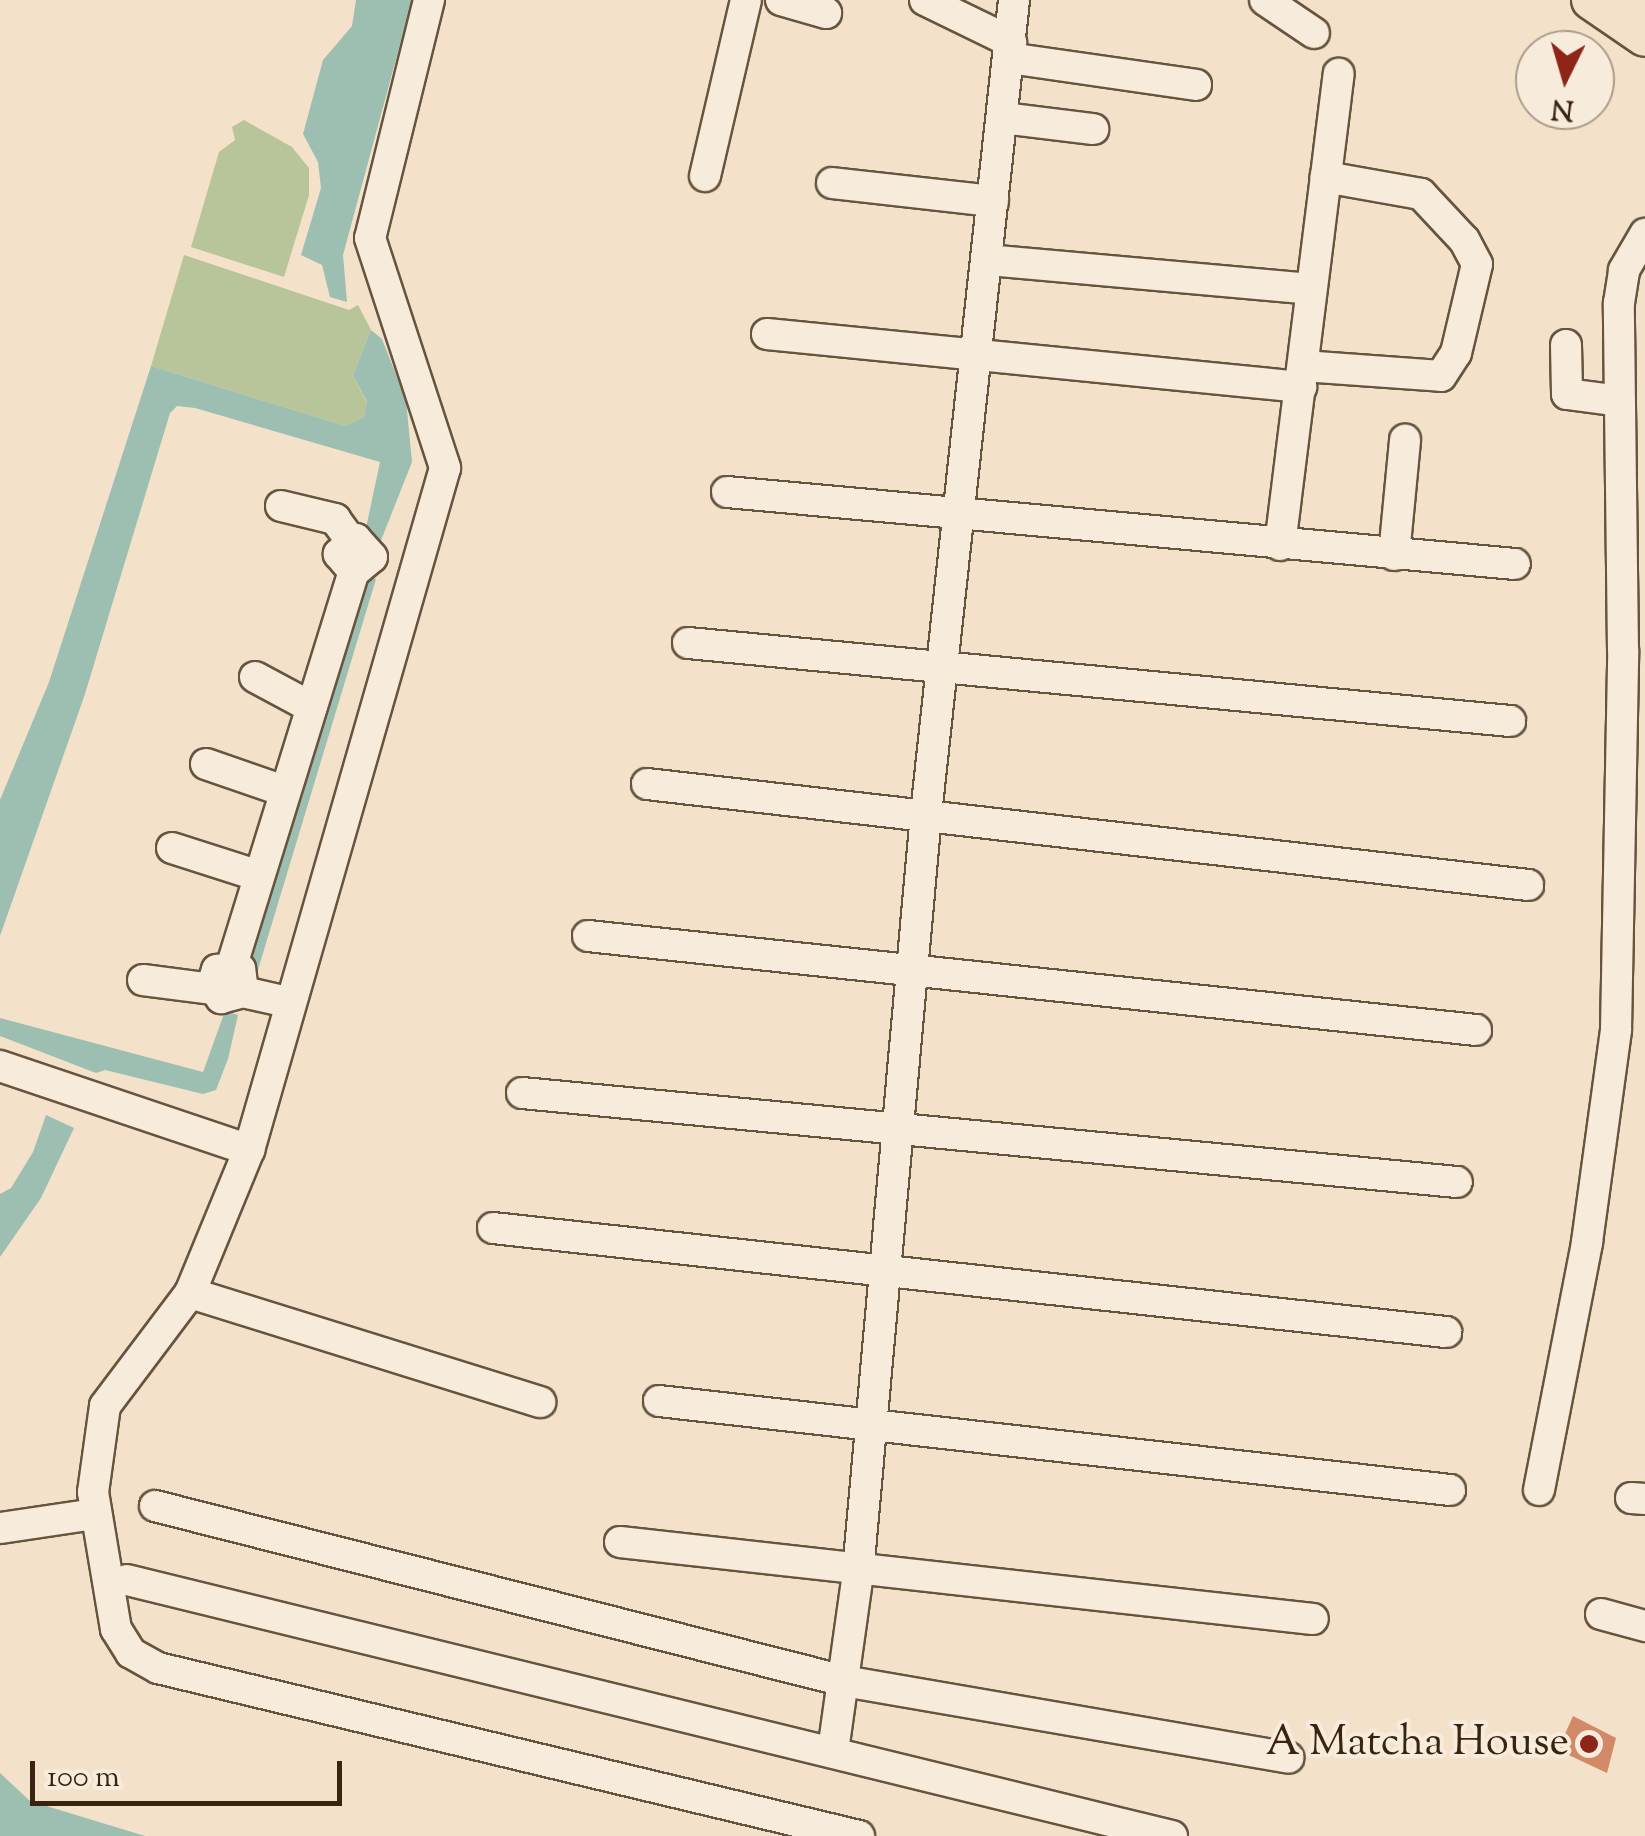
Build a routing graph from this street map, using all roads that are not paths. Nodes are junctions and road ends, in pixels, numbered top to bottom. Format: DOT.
graph roads {
  1 [pos="429,0"];
  2 [pos="746,0"];
  3 [pos="781,0"];
  4 [pos="924,0"];
  5 [pos="1265,0"];
  6 [pos="1591,0"];
  7 [pos="1632,0"];
  8 [pos="1645,9"];
  9 [pos="826,13"];
  10 [pos="1012,27"];
  11 [pos="1314,33"];
  12 [pos="1645,37"];
  13 [pos="1340,74"];
  14 [pos="1196,85"];
  15 [pos="1003,118"];
  16 [pos="1094,129"];
  17 [pos="705,176"];
  18 [pos="1326,176"];
  19 [pos="832,183"];
  20 [pos="994,201"];
  21 [pos="1645,234"];
  22 [pos="987,260"];
  23 [pos="1310,289"];
  24 [pos="767,334"];
  25 [pos="1566,345"];
  26 [pos="979,356"];
  27 [pos="1302,377"];
  28 [pos="1620,402"];
  29 [pos="1405,440"];
  30 [pos="726,492"];
  31 [pos="280,506"];
  32 [pos="957,517"];
  33 [pos="1280,545"];
  34 [pos="1394,555"];
  35 [pos="358,558"];
  36 [pos="1514,564"];
  37 [pos="418,575"];
  38 [pos="688,643"];
  39 [pos="946,669"];
  40 [pos="254,677"];
  41 [pos="311,707"];
  42 [pos="1510,721"];
  43 [pos="206,764"];
  44 [pos="647,784"];
  45 [pos="284,791"];
  46 [pos="926,814"];
  47 [pos="172,848"];
  48 [pos="260,876"];
  49 [pos="1528,884"];
  50 [pos="588,936"];
  51 [pos="912,972"];
  52 [pos="144,980"];
  53 [pos="230,982"];
  54 [pos="287,1002"];
  55 [pos="1476,1030"];
  56 [pos="1630,1032"];
  57 [pos="0,1066"];
  58 [pos="522,1093"];
  59 [pos="902,1132"];
  60 [pos="249,1150"];
  61 [pos="1458,1182"];
  62 [pos="492,1228"];
  63 [pos="888,1273"];
  64 [pos="190,1293"];
  65 [pos="1446,1332"];
  66 [pos="659,1400"];
  67 [pos="540,1402"];
  68 [pos="871,1423"];
  69 [pos="1450,1490"];
  70 [pos="1540,1490"];
  71 [pos="156,1506"];
  72 [pos="95,1514"];
  73 [pos="0,1528"];
  74 [pos="620,1542"];
  75 [pos="858,1572"];
  76 [pos="127,1580"];
  77 [pos="1601,1614"];
  78 [pos="1313,1619"];
  79 [pos="1645,1626"];
  80 [pos="844,1681"];
  81 [pos="834,1751"];
  82 [pos="1288,1758"];
  83 [pos="859,1836"];
  84 [pos="1172,1836"];
  1 -- 37 [label="street"];
  2 -- 17 [label="street"];
  3 -- 9 [label="street"];
  4 -- 10 [label="street"];
  5 -- 11 [label="street"];
  6 -- 12 [label="main road"];
  7 -- 8 [label="highway"];
  10 -- 14 [label="street"];
  10 -- 15 [label="street"];
  13 -- 18 [label="street"];
  15 -- 16 [label="street"];
  15 -- 20 [label="street"];
  18 -- 23 [label="street"];
  18 -- 27 [label="street"];
  19 -- 20 [label="street"];
  20 -- 22 [label="street"];
  21 -- 28 [label="street"];
  22 -- 23 [label="street"];
  22 -- 26 [label="street"];
  23 -- 27 [label="street"];
  24 -- 26 [label="street"];
  25 -- 28 [label="street"];
  26 -- 27 [label="street"];
  26 -- 32 [label="street"];
  27 -- 33 [label="street"];
  28 -- 56 [label="street"];
  29 -- 34 [label="street"];
  30 -- 32 [label="street"];
  31 -- 35 [label="street"];
  32 -- 33 [label="street"];
  32 -- 39 [label="street"];
  33 -- 34 [label="street"];
  34 -- 36 [label="street"];
  35 -- 37 [label="street"];
  35 -- 41 [label="street"];
  37 -- 54 [label="street"];
  38 -- 39 [label="street"];
  39 -- 42 [label="street"];
  39 -- 46 [label="street"];
  40 -- 41 [label="street"];
  41 -- 45 [label="street"];
  43 -- 45 [label="street"];
  44 -- 46 [label="street"];
  45 -- 48 [label="street"];
  46 -- 49 [label="street"];
  46 -- 51 [label="street"];
  47 -- 48 [label="street"];
  48 -- 53 [label="street"];
  50 -- 51 [label="street"];
  51 -- 55 [label="street"];
  51 -- 59 [label="street"];
  52 -- 53 [label="street"];
  53 -- 54 [label="street"];
  54 -- 60 [label="street"];
  56 -- 70 [label="street"];
  57 -- 60 [label="street"];
  58 -- 59 [label="street"];
  59 -- 61 [label="street"];
  59 -- 63 [label="street"];
  60 -- 64 [label="street"];
  62 -- 63 [label="street"];
  63 -- 65 [label="street"];
  63 -- 68 [label="street"];
  64 -- 67 [label="street"];
  64 -- 72 [label="street"];
  66 -- 68 [label="street"];
  68 -- 69 [label="street"];
  68 -- 75 [label="street"];
  71 -- 80 [label="street"];
  72 -- 73 [label="street"];
  72 -- 83 [label="street"];
  74 -- 75 [label="street"];
  75 -- 78 [label="street"];
  75 -- 80 [label="street"];
  76 -- 81 [label="street"];
  77 -- 79 [label="street"];
  80 -- 81 [label="street"];
  80 -- 82 [label="street"];
  81 -- 84 [label="street"];
}
